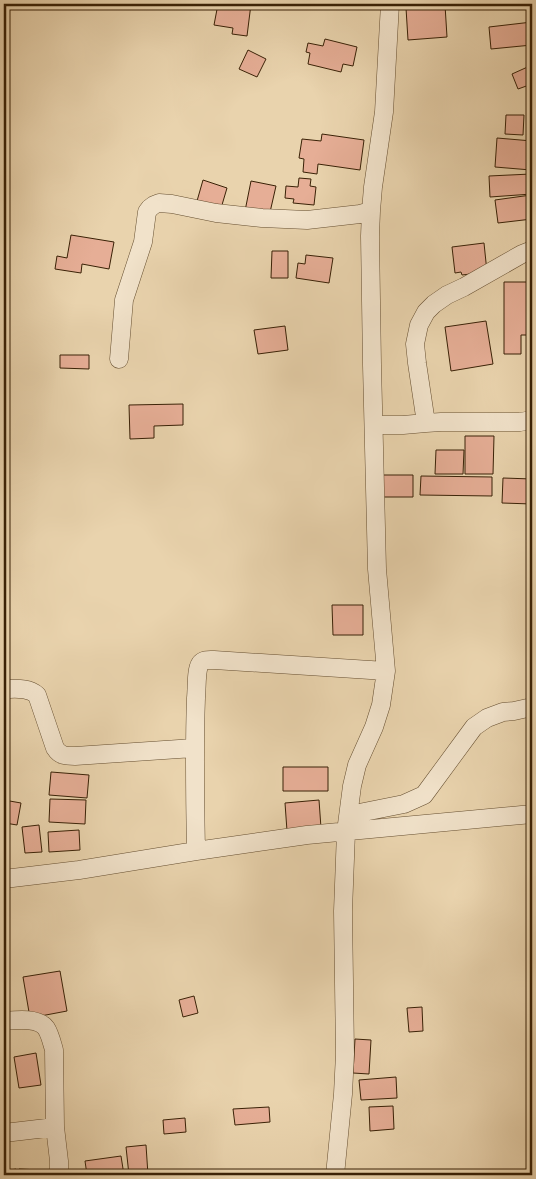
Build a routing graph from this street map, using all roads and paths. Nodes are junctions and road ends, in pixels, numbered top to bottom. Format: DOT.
graph roads {
  1 [pos="390,4"];
  2 [pos="370,211"];
  3 [pos="532,250"];
  4 [pos="119,359"];
  5 [pos="532,420"];
  6 [pos="426,423"];
  7 [pos="374,426"];
  8 [pos="386,671"];
  9 [pos="4,689"];
  10 [pos="532,707"];
  11 [pos="194,748"];
  12 [pos="532,814"];
  13 [pos="348,815"];
  14 [pos="346,832"];
  15 [pos="196,850"];
  16 [pos="4,879"];
  17 [pos="4,1022"];
  18 [pos="55,1127"];
  19 [pos="4,1133"];
  20 [pos="59,1175"];
  21 [pos="335,1175"];
  1 -- 2 [label="street"];
  2 -- 4 [label="street"];
  2 -- 7 [label="street"];
  3 -- 6 [label="street"];
  5 -- 6 [label="street"];
  6 -- 7 [label="street"];
  7 -- 8 [label="street"];
  8 -- 11 [label="street"];
  8 -- 13 [label="street"];
  9 -- 11 [label="street"];
  10 -- 13 [label="street"];
  11 -- 15 [label="street"];
  12 -- 14 [label="street"];
  13 -- 14 [label="street"];
  14 -- 15 [label="street"];
  14 -- 21 [label="street"];
  15 -- 16 [label="street"];
  17 -- 18 [label="street"];
  18 -- 19 [label="street"];
  18 -- 20 [label="street"];
}
